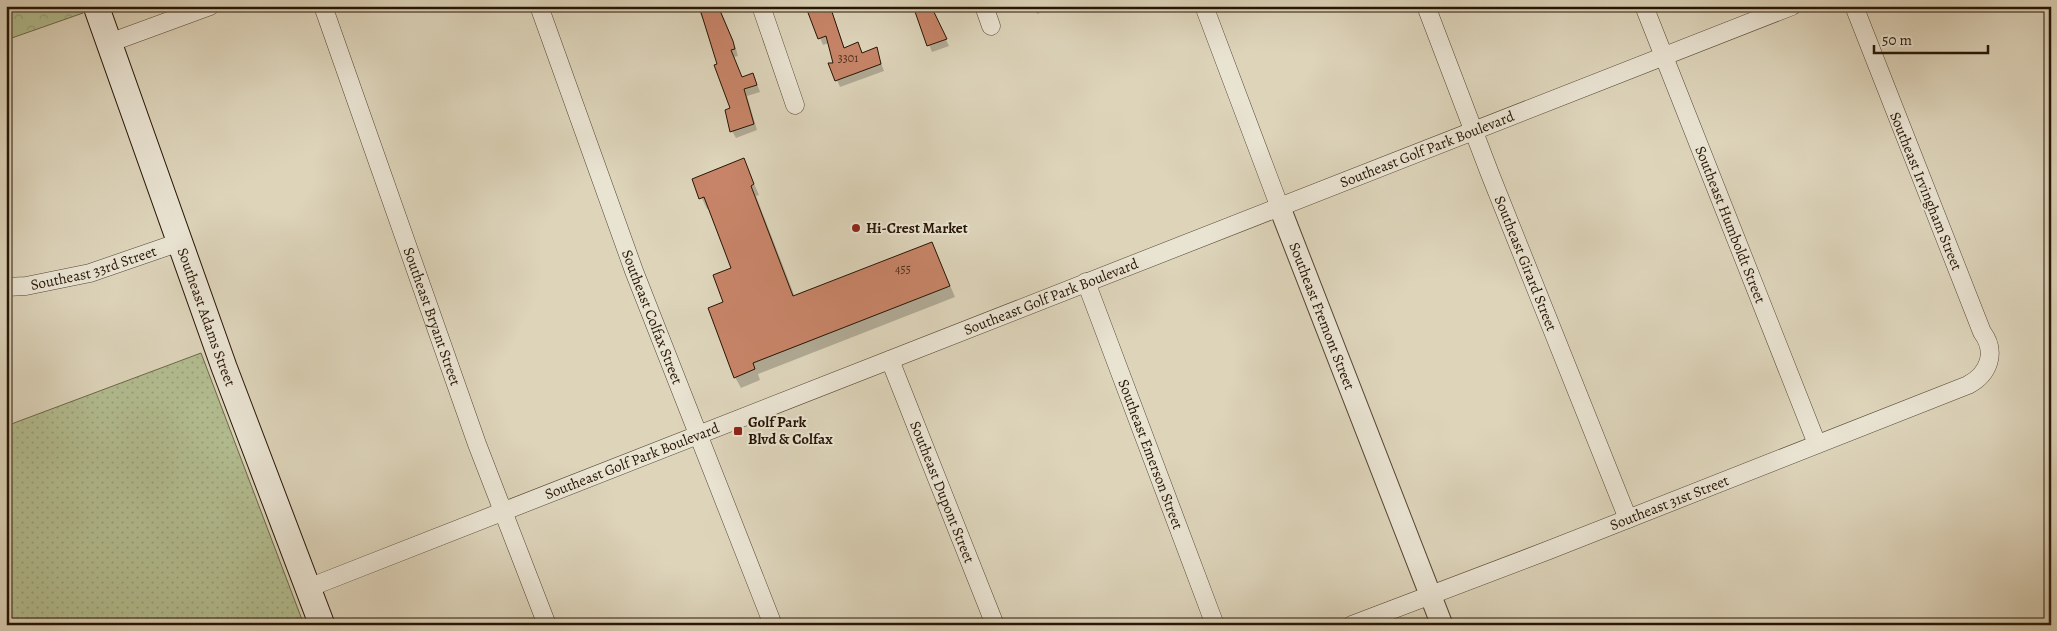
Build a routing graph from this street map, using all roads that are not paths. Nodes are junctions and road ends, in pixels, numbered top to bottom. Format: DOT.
graph roads {
  1 [pos="96,6"];
  2 [pos="210,6"];
  3 [pos="324,6"];
  4 [pos="539,6"];
  5 [pos="761,6"];
  6 [pos="984,6"];
  7 [pos="1204,6"];
  8 [pos="1426,6"];
  9 [pos="1644,6"];
  10 [pos="1792,6"];
  11 [pos="1854,6"];
  12 [pos="991,26"];
  13 [pos="109,43"];
  14 [pos="1663,56"];
  15 [pos="795,105"];
  16 [pos="1474,130"];
  17 [pos="1280,208"];
  18 [pos="180,242"];
  19 [pos="1086,282"];
  20 [pos="6,287"];
  21 [pos="890,360"];
  22 [pos="1983,375"];
  23 [pos="698,435"];
  24 [pos="1817,444"];
  25 [pos="503,511"];
  26 [pos="1628,519"];
  27 [pos="308,588"];
  28 [pos="1431,595"];
  29 [pos="322,625"];
  30 [pos="547,625"];
  31 [pos="773,625"];
  32 [pos="995,625"];
  33 [pos="1215,625"];
  34 [pos="1352,625"];
  35 [pos="1442,625"];
  1 -- 13 [label="main road, Southeast Adams Street"];
  2 -- 13 [label="street"];
  3 -- 25 [label="street, Southeast Bryant Street"];
  4 -- 23 [label="street, Southeast Colfax Street"];
  5 -- 15 [label="street"];
  6 -- 12 [label="street"];
  7 -- 17 [label="street, Southeast Fremont Street"];
  8 -- 16 [label="street, Southeast Girard Street"];
  9 -- 14 [label="street, Southeast Humboldt Street"];
  10 -- 14 [label="street, Southeast Golf Park Boulevard"];
  11 -- 22 [label="street, Southeast Irvingham Street"];
  13 -- 18 [label="main road, Southeast Adams Street"];
  14 -- 16 [label="street, Southeast Golf Park Boulevard"];
  14 -- 24 [label="street, Southeast Humboldt Street"];
  16 -- 17 [label="street, Southeast Golf Park Boulevard"];
  16 -- 26 [label="street, Southeast Girard Street"];
  17 -- 19 [label="street, Southeast Golf Park Boulevard"];
  17 -- 28 [label="street, Southeast Fremont Street"];
  18 -- 20 [label="street, Southeast 33rd Street"];
  18 -- 27 [label="main road, Southeast Adams Street"];
  19 -- 21 [label="street, Southeast Golf Park Boulevard"];
  19 -- 33 [label="street, Southeast Emerson Street"];
  21 -- 23 [label="street, Southeast Golf Park Boulevard"];
  21 -- 32 [label="street, Southeast Dupont Street"];
  22 -- 24 [label="street, Southeast 31st Street"];
  23 -- 25 [label="street, Southeast Golf Park Boulevard"];
  23 -- 31 [label="street, Southeast Colfax Street"];
  24 -- 26 [label="street, Southeast 31st Street"];
  25 -- 27 [label="street, Southeast Golf Park Boulevard"];
  25 -- 30 [label="street, Southeast Bryant Street"];
  26 -- 28 [label="street, Southeast 31st Street"];
  27 -- 29 [label="main road, Southeast Adams Street"];
  28 -- 34 [label="street, Southeast 31st Street"];
  28 -- 35 [label="street, Southeast Fremont Street"];
}
